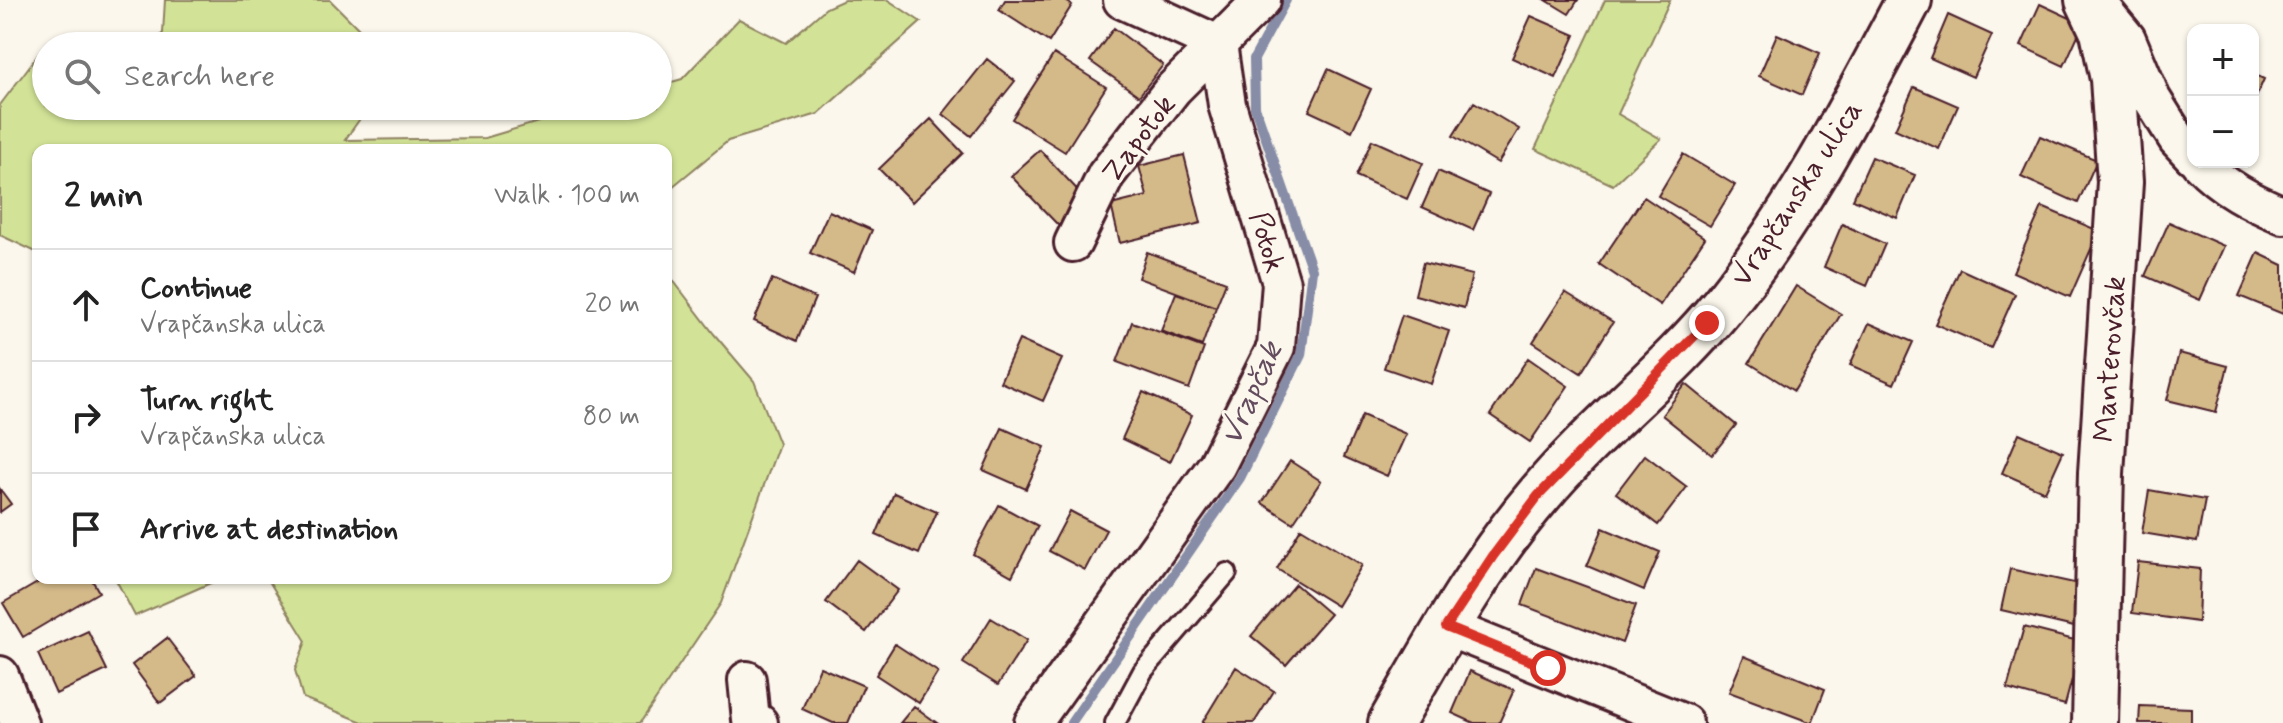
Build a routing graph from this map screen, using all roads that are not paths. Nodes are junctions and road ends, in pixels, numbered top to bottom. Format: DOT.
graph roads {
  1 [pos="1122,0"];
  2 [pos="1262,0"];
  3 [pos="1909,0"];
  4 [pos="2088,0"];
  5 [pos="2094,0"];
  6 [pos="1218,44"];
  7 [pos="2187,150"];
  8 [pos="2204,168"];
  9 [pos="2283,215"];
  10 [pos="1073,243"];
  11 [pos="1227,573"];
  12 [pos="1446,627"];
  13 [pos="0,675"];
  14 [pos="747,680"];
  15 [pos="19,723"];
  16 [pos="759,723"];
  17 [pos="1033,723"];
  18 [pos="1115,723"];
  19 [pos="1391,723"];
  20 [pos="1684,723"];
  21 [pos="2095,723"];
  1 -- 6 [label="street"];
  2 -- 6 [label="street"];
  3 -- 12 [label="main road, Vrapčanska ulica"];
  4 -- 21 [label="main road, Manterovčak"];
  5 -- 7 [label="street"];
  6 -- 10 [label="street, Zapotok"];
  6 -- 17 [label="street, Potok"];
  8 -- 9 [label="street"];
  11 -- 18 [label="lane"];
  12 -- 19 [label="main road, Vrapčanska ulica"];
  12 -- 20 [label="street"];
  13 -- 15 [label="street"];
  14 -- 16 [label="street"];
}
